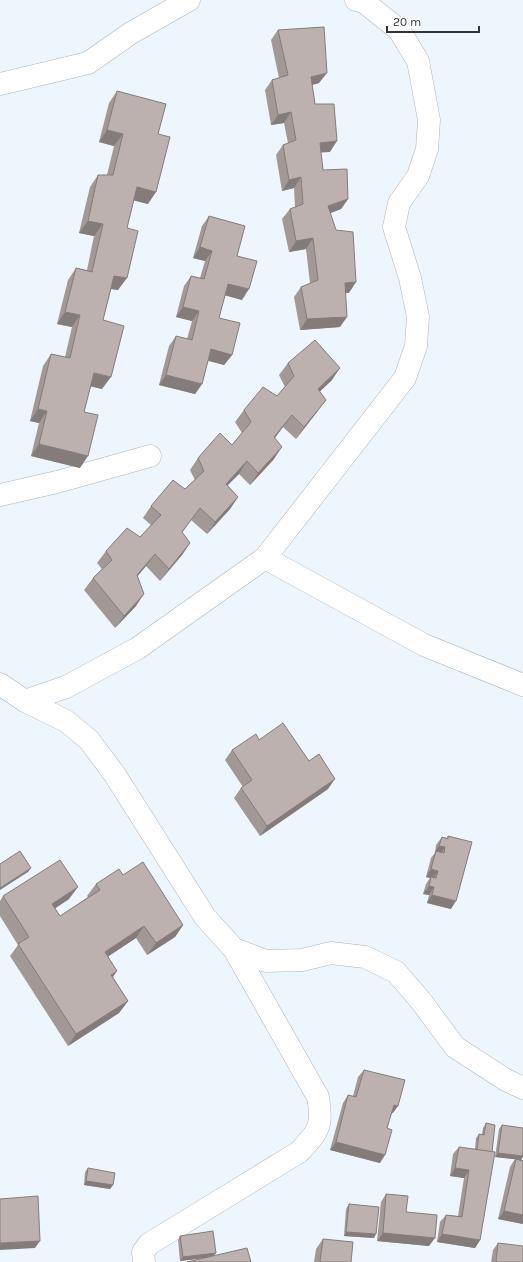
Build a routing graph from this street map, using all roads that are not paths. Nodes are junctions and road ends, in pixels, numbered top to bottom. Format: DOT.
graph roads {
  1 [pos="189,0"];
  2 [pos="356,0"];
  3 [pos="0,84"];
  4 [pos="150,456"];
  5 [pos="0,495"];
  6 [pos="265,558"];
  7 [pos="0,684"];
  8 [pos="523,685"];
  9 [pos="25,701"];
  10 [pos="234,949"];
  11 [pos="523,1088"];
  12 [pos="144,1262"];
  1 -- 3 [label="street"];
  2 -- 6 [label="street"];
  4 -- 5 [label="street"];
  6 -- 8 [label="street"];
  6 -- 9 [label="street"];
  7 -- 9 [label="street"];
  9 -- 10 [label="street"];
  10 -- 11 [label="street"];
  10 -- 12 [label="street"];
}
